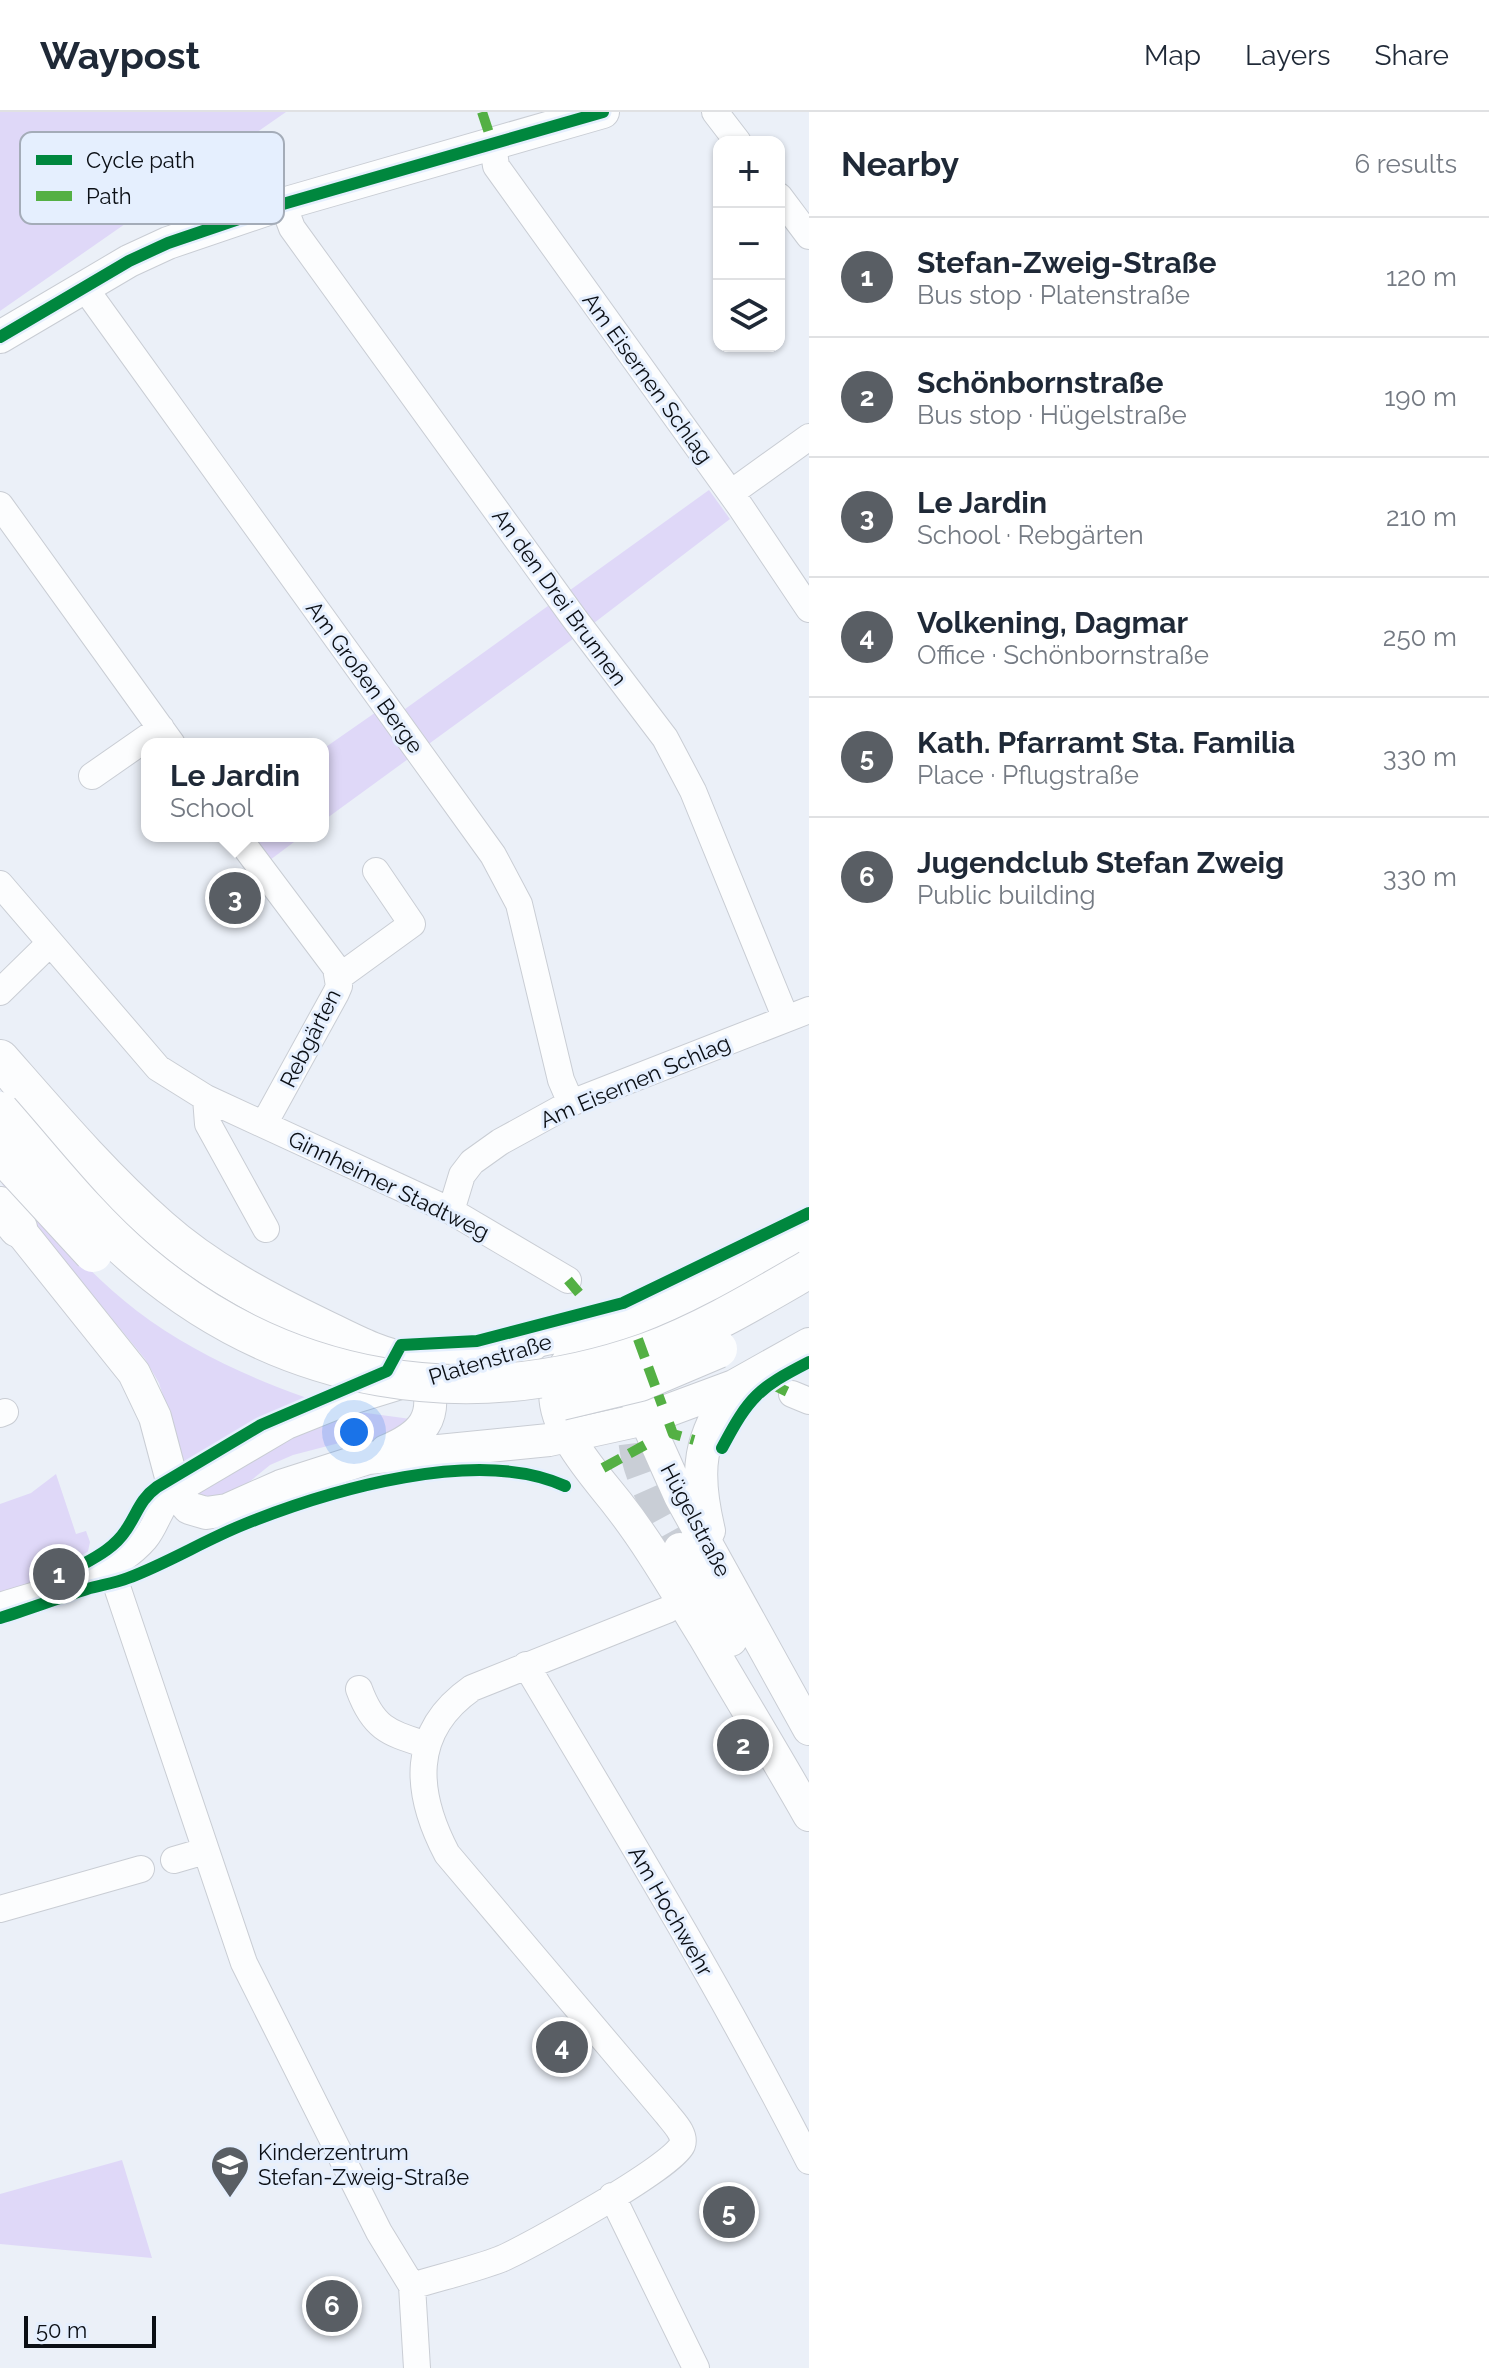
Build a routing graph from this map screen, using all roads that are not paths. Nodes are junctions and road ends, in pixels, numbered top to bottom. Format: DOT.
graph roads {
  1 [pos="603,112"];
  2 [pos="715,112"];
  3 [pos="733,136"];
  4 [pos="493,145"];
  5 [pos="284,204"];
  6 [pos="785,204"];
  7 [pos="284,207"];
  8 [pos="224,224"];
  9 [pos="809,236"];
  10 [pos="84,287"];
  11 [pos="0,337"];
  12 [pos="809,437"];
  13 [pos="731,493"];
  14 [pos="0,505"];
  15 [pos="809,609"];
  16 [pos="167,736"];
  17 [pos="141,750"];
  18 [pos="92,776"];
  19 [pos="242,842"];
  20 [pos="376,871"];
  21 [pos="0,884"];
  22 [pos="49,944"];
  23 [pos="339,977"];
  24 [pos="0,992"];
  25 [pos="798,1014"];
  26 [pos="0,1059"];
  27 [pos="206,1098"];
  28 [pos="571,1103"];
  29 [pos="0,1111"];
  30 [pos="264,1124"];
  31 [pos="0,1152"];
  32 [pos="451,1211"];
  33 [pos="9,1217"];
  34 [pos="266,1229"];
  35 [pos="809,1233"];
  36 [pos="809,1269"];
  37 [pos="568,1280"];
  38 [pos="809,1299"];
  39 [pos="565,1340"];
  40 [pos="809,1344"];
  41 [pos="420,1370"];
  42 [pos="734,1386"];
  43 [pos="645,1419"];
  44 [pos="570,1436"];
  45 [pos="474,1448"];
  46 [pos="368,1458"];
  47 [pos="594,1473"];
  48 [pos="175,1492"];
  49 [pos="680,1549"];
  50 [pos="715,1558"];
  51 [pos="110,1566"];
  52 [pos="683,1601"];
  53 [pos="0,1606"];
  54 [pos="526,1665"];
  55 [pos="364,1688"];
  56 [pos="809,1729"];
  57 [pos="423,1744"];
  58 [pos="809,1778"];
  59 [pos="809,1815"];
  60 [pos="205,1851"];
  61 [pos="174,1860"];
  62 [pos="141,1869"];
  63 [pos="0,1909"];
  64 [pos="809,2161"];
  65 [pos="612,2196"];
  66 [pos="412,2286"];
  67 [pos="417,2368"];
  68 [pos="696,2368"];
  1 -- 4 [label="main road"];
  2 -- 3 [label="street"];
  4 -- 5 [label="main road"];
  4 -- 13 [label="street, Am Eisernen Schlag"];
  6 -- 9 [label="street"];
  7 -- 25 [label="street, An den Drei Brunnen"];
  8 -- 10 [label="main road"];
  10 -- 11 [label="main road"];
  10 -- 28 [label="street, Am Großen Berge"];
  12 -- 13 [label="street"];
  13 -- 15 [label="street, Am Eisernen Schlag"];
  14 -- 16 [label="street"];
  17 -- 18 [label="street"];
  19 -- 23 [label="street, Rebgärten"];
  20 -- 23 [label="street"];
  21 -- 22 [label="street, Ginnheimer Stadtweg"];
  22 -- 24 [label="street"];
  22 -- 27 [label="street, Ginnheimer Stadtweg"];
  23 -- 30 [label="street, Rebgärten"];
  25 -- 28 [label="street, Am Eisernen Schlag"];
  26 -- 41 [label="highway"];
  27 -- 30 [label="street, Ginnheimer Stadtweg"];
  27 -- 34 [label="street"];
  28 -- 32 [label="street, Am Eisernen Schlag"];
  29 -- 36 [label="highway, bridge"];
  30 -- 32 [label="street, Ginnheimer Stadtweg"];
  31 -- 38 [label="highway, bridge"];
  32 -- 37 [label="street, Ginnheimer Stadtweg"];
  33 -- 48 [label="main road"];
  35 -- 39 [label="main road"];
  39 -- 41 [label="highway"];
  39 -- 43 [label="main road, Hügelstraße"];
  39 -- 44 [label="main road"];
  40 -- 42 [label="main road"];
  41 -- 46 [label="main road"];
  41 -- 48 [label="street, Platenstraße"];
  42 -- 43 [label="main road"];
  42 -- 50 [label="main road"];
  43 -- 44 [label="main road"];
  43 -- 50 [label="main road, Hügelstraße"];
  44 -- 45 [label="main road"];
  44 -- 47 [label="main road"];
  45 -- 46 [label="main road"];
  45 -- 47 [label="main road"];
  46 -- 48 [label="main road"];
  47 -- 52 [label="main road"];
  48 -- 51 [label="street, Platenstraße"];
  49 -- 58 [label="main road"];
  50 -- 56 [label="main road, Hügelstraße"];
  51 -- 53 [label="street, Platenstraße"];
  51 -- 60 [label="street"];
  52 -- 54 [label="street"];
  52 -- 59 [label="main road"];
  54 -- 57 [label="street"];
  54 -- 64 [label="street, Am Hochwehr"];
  55 -- 57 [label="street"];
  57 -- 65 [label="street"];
  60 -- 61 [label="street"];
  60 -- 66 [label="street"];
  62 -- 63 [label="street"];
  65 -- 66 [label="street"];
  65 -- 68 [label="street"];
  66 -- 67 [label="street"];
}
